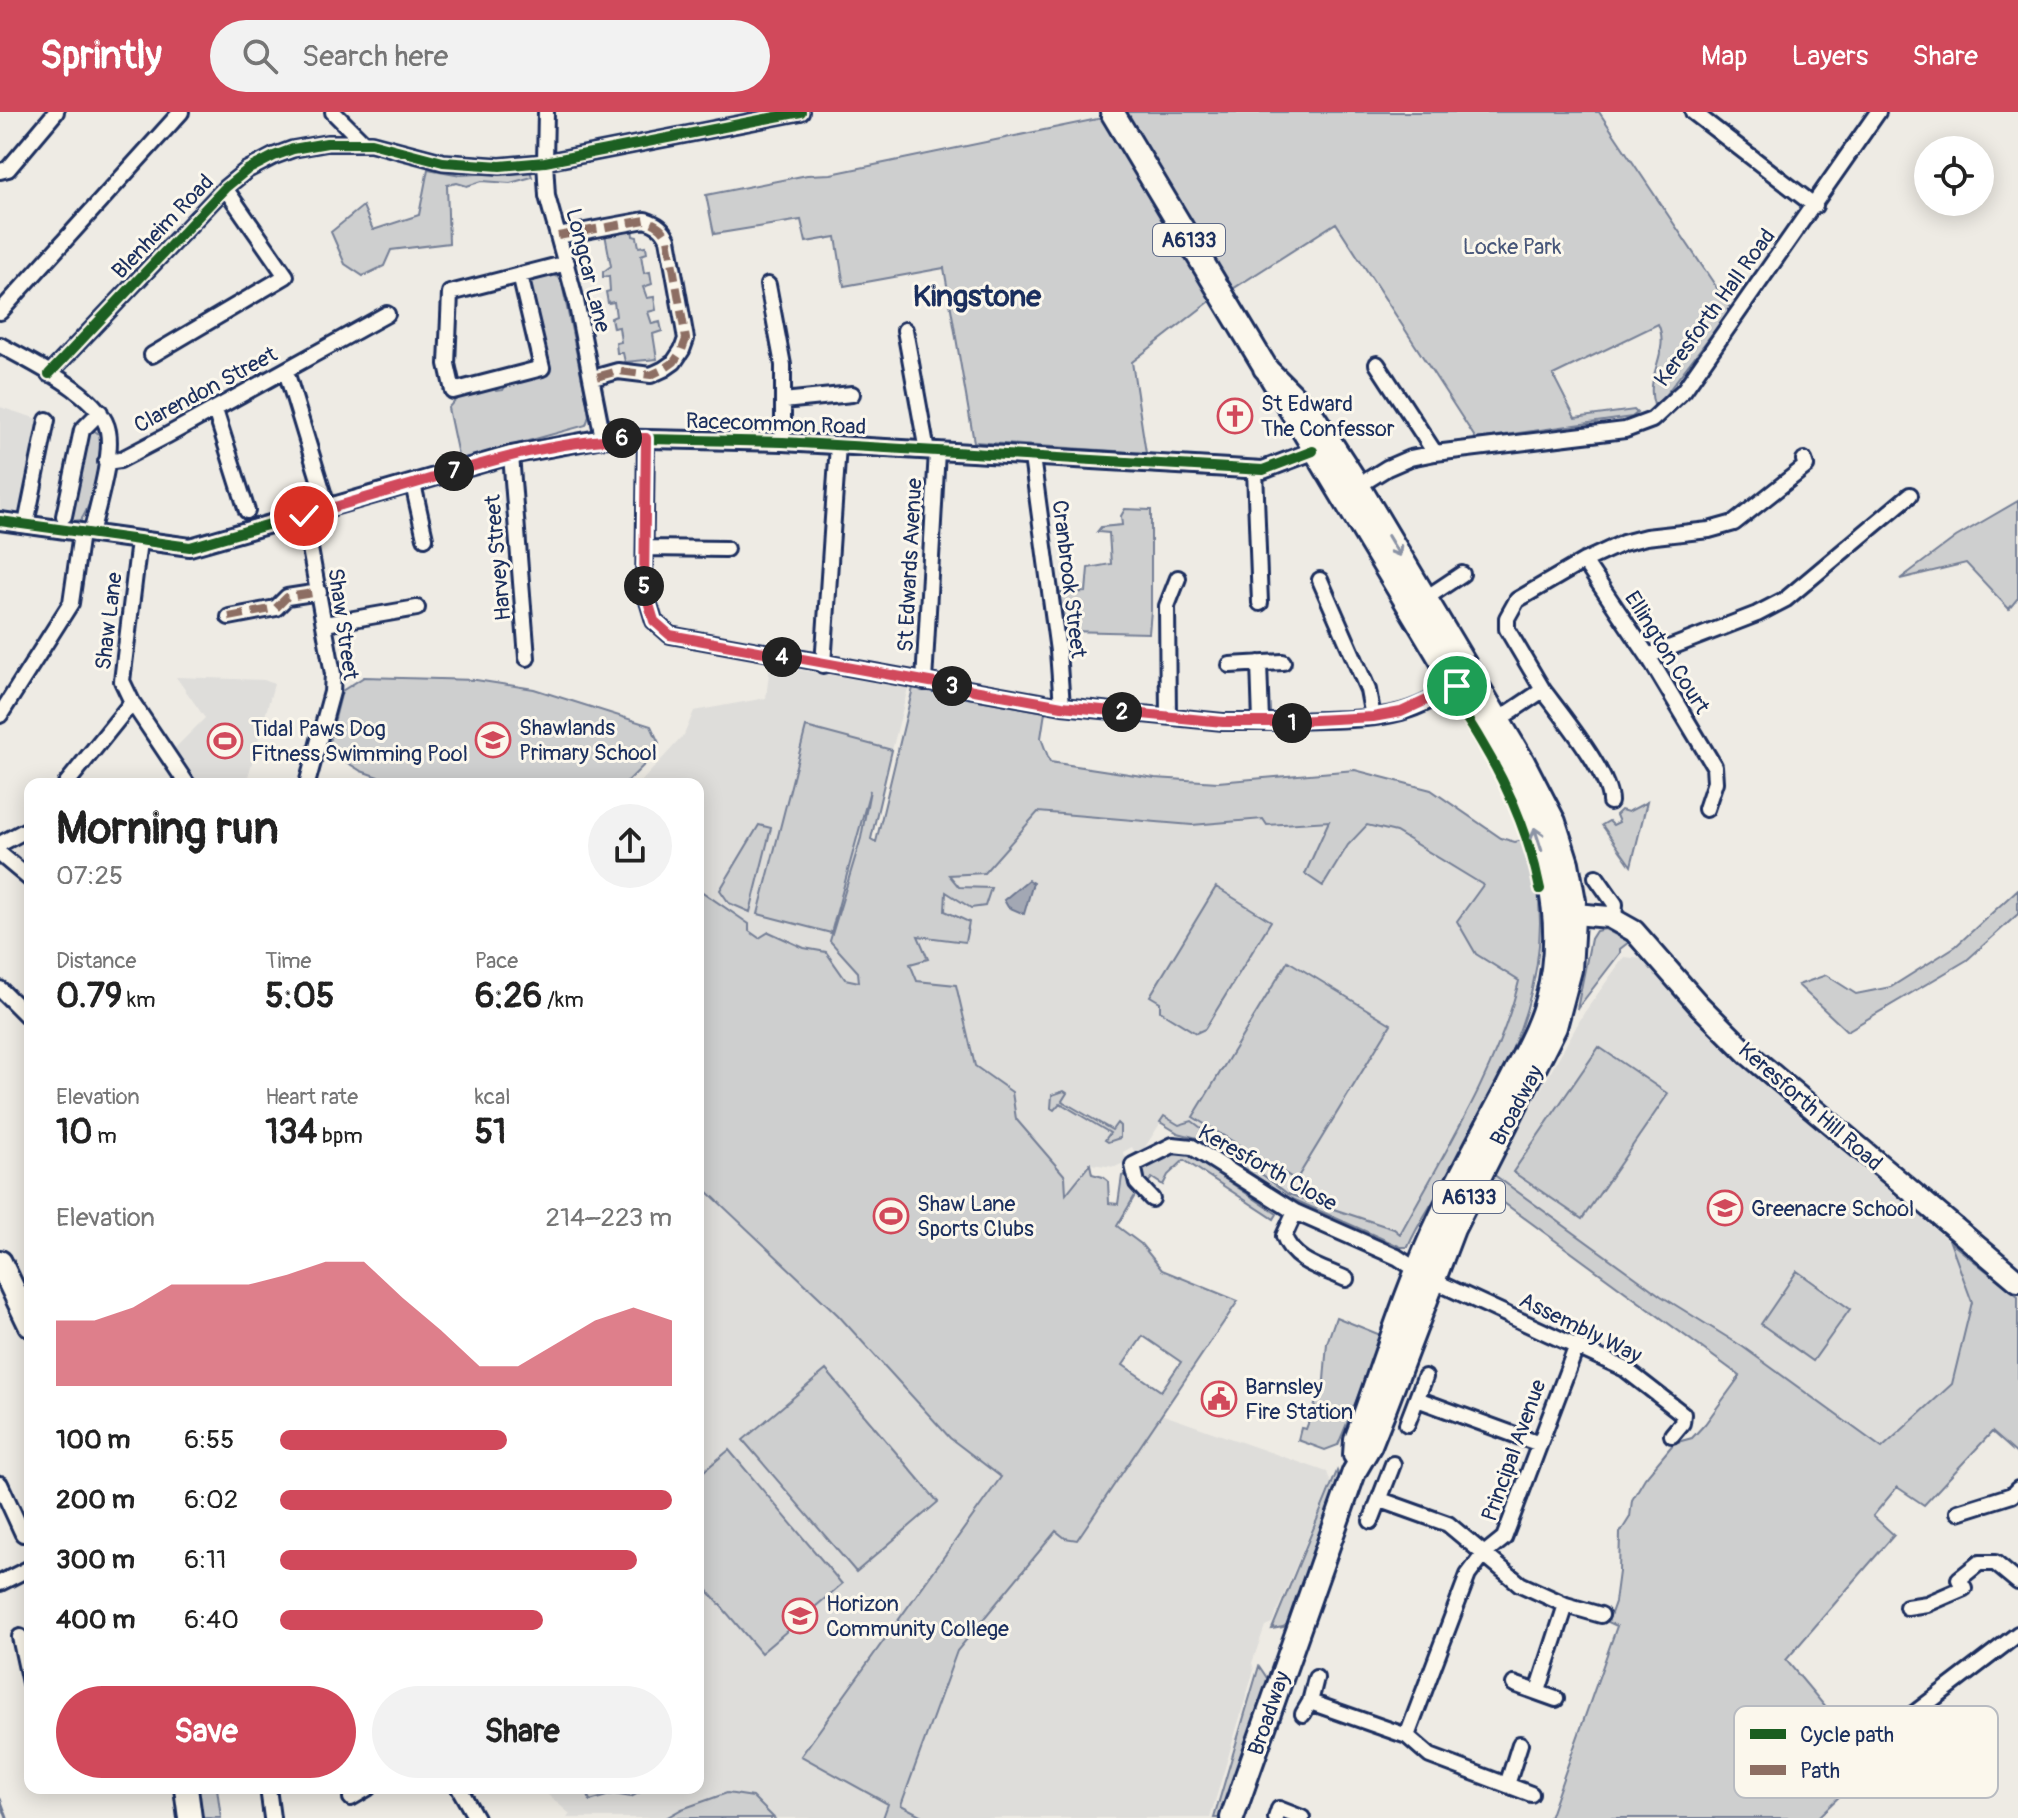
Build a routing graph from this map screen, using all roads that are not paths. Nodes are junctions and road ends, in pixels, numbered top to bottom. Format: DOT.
graph roads {
  1 [pos="56,112"];
  2 [pos="181,112"];
  3 [pos="333,112"];
  4 [pos="546,112"];
  5 [pos="801,112"];
  6 [pos="1112,112"];
  7 [pos="1693,112"];
  8 [pos="1878,112"];
  9 [pos="364,143"];
  10 [pos="545,162"];
  11 [pos="0,171"];
  12 [pos="225,188"];
  13 [pos="1815,206"];
  14 [pos="558,236"];
  15 [pos="567,263"];
  16 [pos="520,275"];
  17 [pos="768,285"];
  18 [pos="0,312"];
  19 [pos="387,314"];
  20 [pos="905,330"];
  21 [pos="0,345"];
  22 [pos="152,355"];
  23 [pos="1377,364"];
  24 [pos="286,371"];
  25 [pos="49,374"];
  26 [pos="593,378"];
  27 [pos="852,394"];
  28 [pos="783,401"];
  29 [pos="215,410"];
  30 [pos="100,412"];
  31 [pos="47,420"];
  32 [pos="603,438"];
  33 [pos="646,438"];
  34 [pos="783,442"];
  35 [pos="1319,442"];
  36 [pos="838,445"];
  37 [pos="932,451"];
  38 [pos="1435,453"];
  39 [pos="511,455"];
  40 [pos="1032,457"];
  41 [pos="1804,460"];
  42 [pos="106,462"];
  43 [pos="1255,470"];
  44 [pos="413,484"];
  45 [pos="1348,487"];
  46 [pos="1910,495"];
  47 [pos="328,509"];
  48 [pos="247,511"];
  49 [pos="64,516"];
  50 [pos="304,516"];
  51 [pos="0,521"];
  52 [pos="26,524"];
  53 [pos="86,534"];
  54 [pos="425,538"];
  55 [pos="139,541"];
  56 [pos="646,548"];
  57 [pos="726,549"];
  58 [pos="1584,561"];
  59 [pos="1462,574"];
  60 [pos="1178,578"];
  61 [pos="1320,580"];
  62 [pos="319,592"];
  63 [pos="1426,598"];
  64 [pos="1260,603"];
  65 [pos="417,608"];
  66 [pos="229,617"];
  67 [pos="325,624"];
  68 [pos="1648,656"];
  69 [pos="527,658"];
  70 [pos="1283,662"];
  71 [pos="1259,663"];
  72 [pos="823,665"];
  73 [pos="1230,665"];
  74 [pos="1465,681"];
  75 [pos="924,682"];
  76 [pos="1543,690"];
  77 [pos="132,702"];
  78 [pos="1062,706"];
  79 [pos="0,715"];
  80 [pos="1168,717"];
  81 [pos="1373,717"];
  82 [pos="1261,722"];
  83 [pos="1491,724"];
  84 [pos="71,778"];
  85 [pos="183,778"];
  86 [pos="309,778"];
  87 [pos="1610,802"];
  88 [pos="1705,811"];
  89 [pos="24,831"];
  90 [pos="0,844"];
  91 [pos="0,854"];
  92 [pos="24,874"];
  93 [pos="1596,877"];
  94 [pos="1566,918"];
  95 [pos="1614,920"];
  96 [pos="0,989"];
  97 [pos="24,1013"];
  98 [pos="1152,1199"];
  99 [pos="1295,1212"];
  100 [pos="0,1262"];
  101 [pos="1424,1275"];
  102 [pos="1346,1279"];
  103 [pos="2018,1281"];
  104 [pos="24,1312"];
  105 [pos="1576,1348"];
  106 [pos="1425,1377"];
  107 [pos="1417,1399"];
  108 [pos="1407,1424"];
  109 [pos="1672,1435"];
  110 [pos="1537,1443"];
  111 [pos="1393,1464"];
  112 [pos="0,1484"];
  113 [pos="2018,1489"];
  114 [pos="1381,1500"];
  115 [pos="1958,1512"];
  116 [pos="1371,1521"];
  117 [pos="23,1534"];
  118 [pos="1483,1555"];
  119 [pos="24,1571"];
  120 [pos="2018,1582"];
  121 [pos="0,1583"];
  122 [pos="1566,1605"];
  123 [pos="1907,1607"];
  124 [pos="1601,1615"];
  125 [pos="2018,1634"];
  126 [pos="20,1637"];
  127 [pos="24,1653"];
  128 [pos="1316,1678"];
  129 [pos="1514,1684"];
  130 [pos="1538,1691"];
  131 [pos="1556,1699"];
  132 [pos="1924,1706"];
  133 [pos="1407,1736"];
  134 [pos="1520,1744"];
  135 [pos="1507,1785"];
  136 [pos="187,1794"];
  137 [pos="269,1794"];
  138 [pos="464,1794"];
  139 [pos="1531,1794"];
  140 [pos="190,1818"];
  141 [pos="272,1818"];
  142 [pos="476,1818"];
  143 [pos="1232,1818"];
  144 [pos="1276,1818"];
  145 [pos="1302,1818"];
  1 -- 11 [label="street"];
  2 -- 18 [label="street"];
  3 -- 9 [label="street"];
  4 -- 10 [label="street, Longcar Lane"];
  5 -- 10 [label="street, Blenheim Road"];
  6 -- 35 [label="highway, A6133"];
  7 -- 13 [label="street"];
  8 -- 13 [label="street, Keresforth Hall Road"];
  9 -- 10 [label="street, Blenheim Road"];
  9 -- 12 [label="street, Blenheim Road"];
  10 -- 14 [label="street, Longcar Lane"];
  12 -- 22 [label="street"];
  12 -- 25 [label="street, Blenheim Road"];
  13 -- 38 [label="street, Keresforth Hall Road"];
  14 -- 15 [label="street, Longcar Lane"];
  14 -- 26 [label="street"];
  15 -- 16 [label="street"];
  15 -- 26 [label="street, Longcar Lane"];
  16 -- 16 [label="street"];
  17 -- 28 [label="street"];
  19 -- 24 [label="street, Clarendon Street"];
  20 -- 37 [label="street, St Edwards Avenue"];
  21 -- 25 [label="street"];
  23 -- 38 [label="street"];
  24 -- 29 [label="street, Clarendon Street"];
  24 -- 47 [label="street"];
  25 -- 30 [label="street"];
  26 -- 32 [label="street, Longcar Lane"];
  27 -- 28 [label="street"];
  28 -- 34 [label="street"];
  29 -- 42 [label="street, Clarendon Street"];
  29 -- 48 [label="street"];
  30 -- 42 [label="street"];
  30 -- 49 [label="street"];
  31 -- 52 [label="street"];
  32 -- 33 [label="street, Racecommon Road"];
  32 -- 39 [label="street, Racecommon Road"];
  33 -- 34 [label="street, Racecommon Road"];
  33 -- 56 [label="street"];
  34 -- 36 [label="street, Racecommon Road"];
  35 -- 43 [label="street, Racecommon Road"];
  35 -- 45 [label="highway, A6133"];
  36 -- 37 [label="street, Racecommon Road"];
  36 -- 72 [label="street"];
  37 -- 40 [label="street, Racecommon Road"];
  37 -- 75 [label="street, St Edwards Avenue"];
  38 -- 45 [label="street, Keresforth Hall Road"];
  39 -- 44 [label="street, Racecommon Road"];
  39 -- 69 [label="street, Harvey Street"];
  40 -- 43 [label="street, Racecommon Road"];
  40 -- 78 [label="street, Cranbrook Street"];
  41 -- 58 [label="street"];
  42 -- 53 [label="street"];
  43 -- 64 [label="street"];
  44 -- 47 [label="street, Racecommon Road"];
  44 -- 54 [label="street"];
  45 -- 63 [label="highway, A6133, one-way"];
  45 -- 74 [label="highway, A6133"];
  46 -- 68 [label="street"];
  47 -- 50 [label="street, Racecommon Road"];
  50 -- 55 [label="street, Racecommon Road"];
  50 -- 62 [label="street, Shaw Street"];
  51 -- 52 [label="street, Racecommon Road"];
  52 -- 53 [label="street, Racecommon Road"];
  53 -- 55 [label="street, Racecommon Road"];
  53 -- 79 [label="street"];
  55 -- 77 [label="street, Shaw Lane"];
  56 -- 57 [label="street"];
  56 -- 72 [label="street"];
  58 -- 68 [label="street, Ellington Court"];
  58 -- 76 [label="street"];
  59 -- 63 [label="street"];
  60 -- 80 [label="street"];
  61 -- 81 [label="street"];
  62 -- 66 [label="street"];
  62 -- 67 [label="street, Shaw Street"];
  63 -- 74 [label="highway, A6133"];
  65 -- 67 [label="street"];
  67 -- 86 [label="street, Shaw Street"];
  68 -- 88 [label="street, Ellington Court"];
  70 -- 71 [label="street"];
  71 -- 73 [label="street"];
  71 -- 82 [label="street"];
  72 -- 75 [label="street"];
  74 -- 81 [label="street"];
  74 -- 83 [label="highway, A6133"];
  75 -- 78 [label="street"];
  76 -- 83 [label="street"];
  76 -- 87 [label="street"];
  77 -- 84 [label="street"];
  77 -- 85 [label="street, Shaw Lane"];
  78 -- 80 [label="street"];
  80 -- 82 [label="street"];
  81 -- 82 [label="street"];
  83 -- 94 [label="highway, A6133"];
  89 -- 90 [label="street"];
  91 -- 92 [label="street"];
  93 -- 95 [label="street"];
  94 -- 95 [label="main road, Keresforth Hill Road"];
  94 -- 101 [label="highway, Broadway / A6133"];
  95 -- 103 [label="main road, Keresforth Hill Road"];
  96 -- 97 [label="street"];
  98 -- 99 [label="street, Keresforth Close"];
  99 -- 101 [label="street, Keresforth Close"];
  99 -- 102 [label="street"];
  100 -- 104 [label="highway"];
  101 -- 105 [label="street, Assembly Way"];
  101 -- 143 [label="highway, Broadway / A6133"];
  105 -- 109 [label="street, Assembly Way"];
  105 -- 110 [label="street, Principal Avenue"];
  106 -- 107 [label="street"];
  107 -- 108 [label="street"];
  107 -- 110 [label="street"];
  110 -- 118 [label="street, Principal Avenue"];
  111 -- 114 [label="street"];
  112 -- 117 [label="street"];
  113 -- 115 [label="street"];
  114 -- 116 [label="street"];
  114 -- 118 [label="street"];
  118 -- 122 [label="street"];
  118 -- 133 [label="street, Principal Avenue"];
  119 -- 121 [label="street"];
  120 -- 123 [label="street"];
  122 -- 124 [label="street"];
  122 -- 130 [label="street"];
  125 -- 132 [label="street"];
  126 -- 127 [label="street"];
  128 -- 133 [label="street"];
  129 -- 130 [label="street"];
  130 -- 131 [label="street"];
  133 -- 135 [label="street"];
  134 -- 135 [label="street"];
  135 -- 139 [label="street"];
  136 -- 140 [label="highway"];
  137 -- 141 [label="street"];
  138 -- 142 [label="street"];
  144 -- 145 [label="street"];
}
